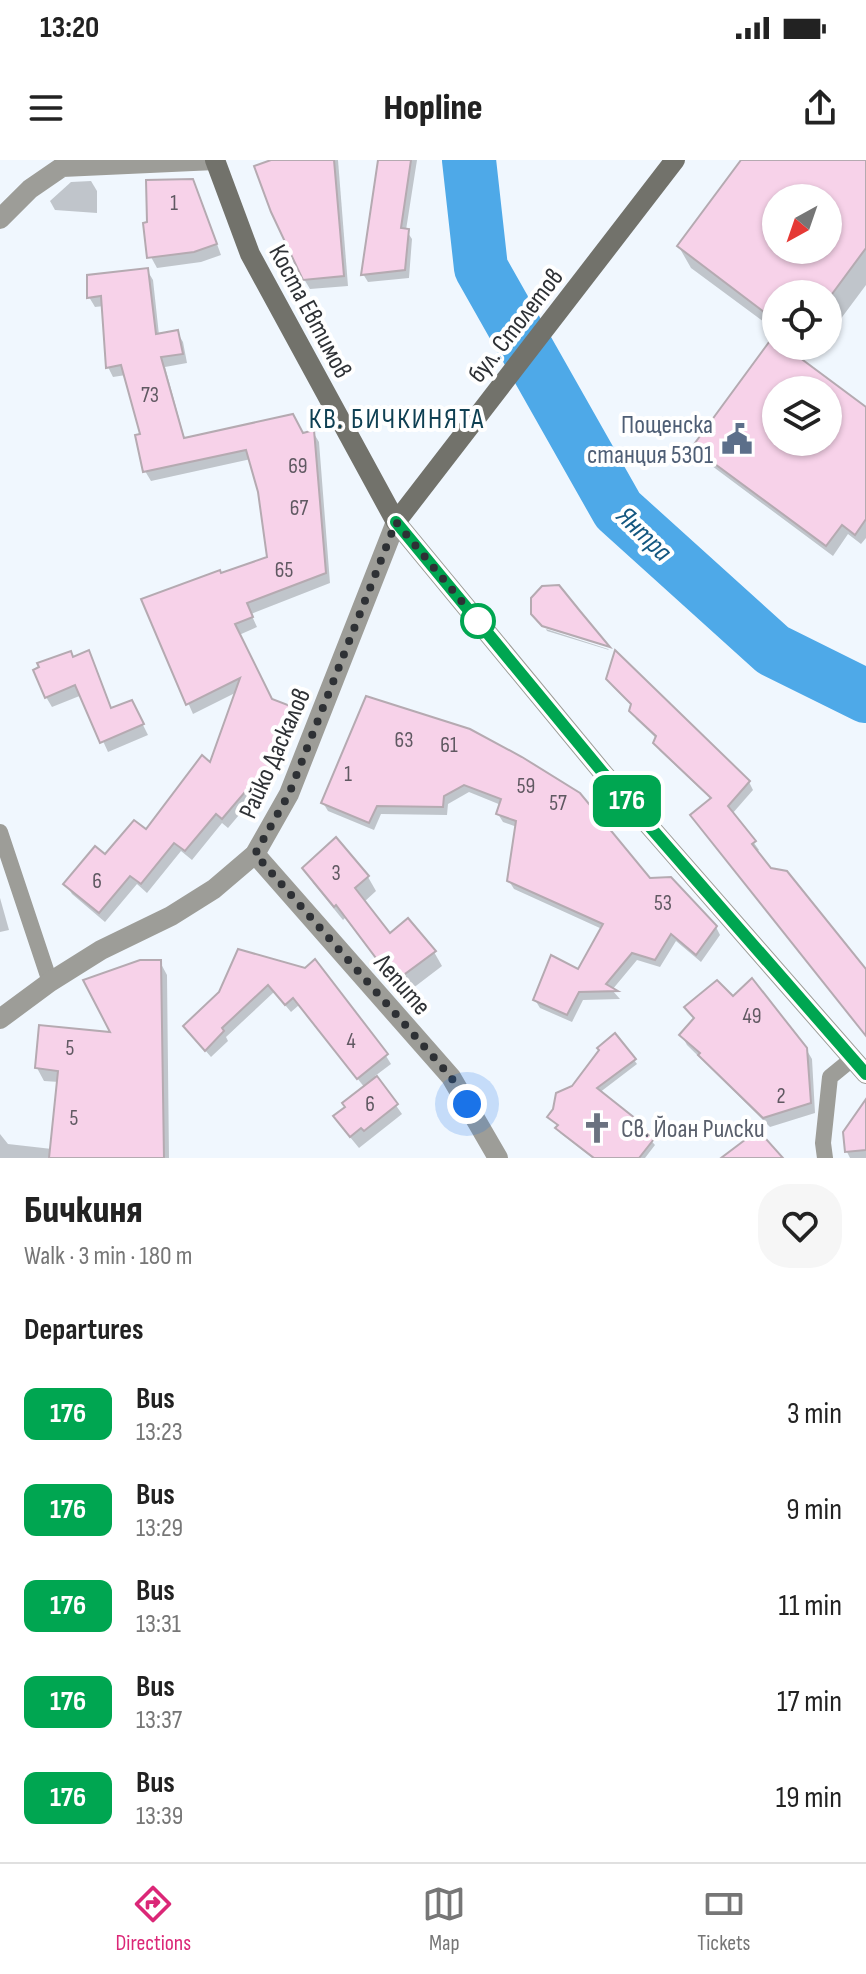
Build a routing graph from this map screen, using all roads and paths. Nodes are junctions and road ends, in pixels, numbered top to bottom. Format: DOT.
graph roads {
  1 [pos="215,160"];
  2 [pos="675,160"];
  3 [pos="0,219"];
  4 [pos="396,522"];
  5 [pos="0,832"];
  6 [pos="255,854"];
  7 [pos="50,982"];
  8 [pos="0,1019"];
  9 [pos="859,1066"];
  10 [pos="498,1158"];
  11 [pos="825,1158"];
  1 -- 3 [label="street"];
  1 -- 4 [label="main road, Коста Евтимов"];
  2 -- 4 [label="main road, бул. Столетов"];
  4 -- 6 [label="street, Райко Даскалов"];
  4 -- 9 [label="street"];
  5 -- 7 [label="lane"];
  6 -- 7 [label="street, Райко Даскалов"];
  6 -- 10 [label="street, Лепите"];
  7 -- 8 [label="street, Райко Даскалов"];
  9 -- 11 [label="lane"];
}
